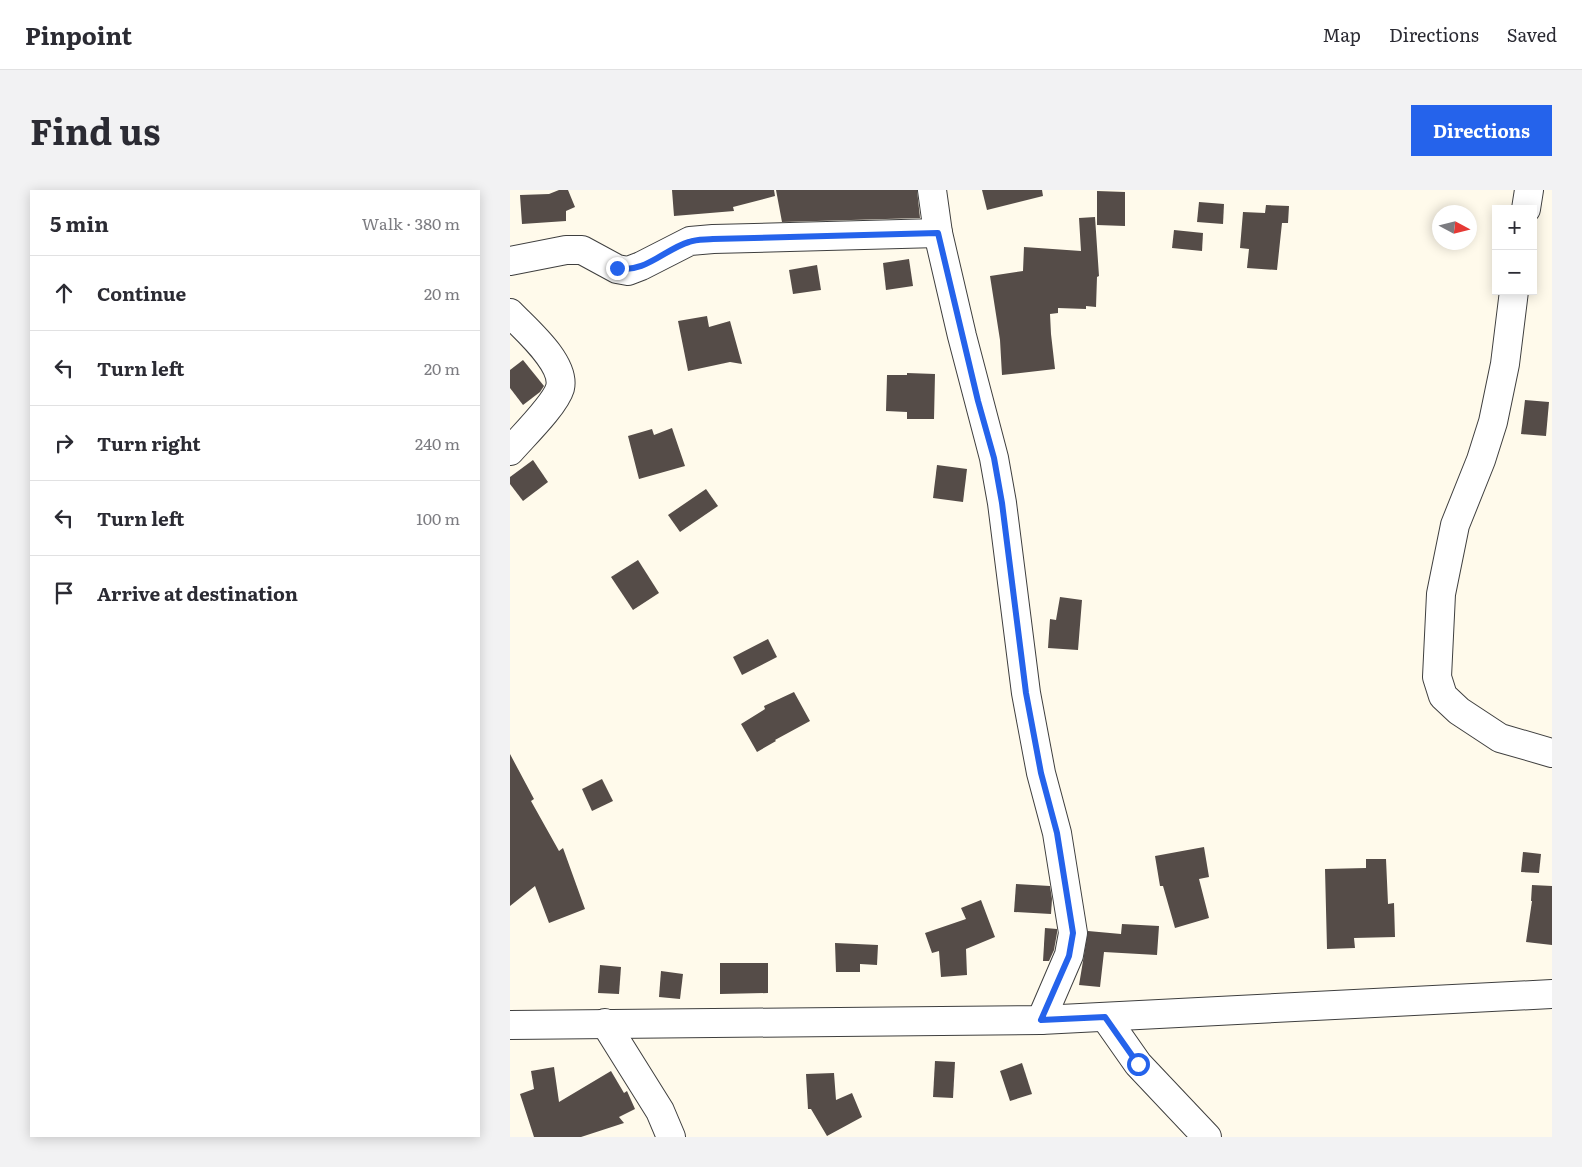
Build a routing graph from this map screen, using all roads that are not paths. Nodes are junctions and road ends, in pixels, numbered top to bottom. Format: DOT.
graph roads {
  1 [pos="932,190"];
  2 [pos="1529,190"];
  3 [pos="1527,205"];
  4 [pos="938,233"];
  5 [pos="510,261"];
  6 [pos="1513,295"];
  7 [pos="510,313"];
  8 [pos="510,451"];
  9 [pos="1552,753"];
  10 [pos="1552,994"];
  11 [pos="1105,1017"];
  12 [pos="1041,1020"];
  13 [pos="605,1023"];
  14 [pos="510,1025"];
  15 [pos="671,1137"];
  16 [pos="1208,1137"];
  1 -- 4 [label="street"];
  2 -- 3 [label="street"];
  4 -- 5 [label="street"];
  4 -- 12 [label="street"];
  6 -- 9 [label="street"];
  7 -- 8 [label="street"];
  10 -- 11 [label="street"];
  11 -- 12 [label="street"];
  11 -- 16 [label="street"];
  12 -- 13 [label="street"];
  13 -- 14 [label="street"];
  13 -- 15 [label="street"];
}
